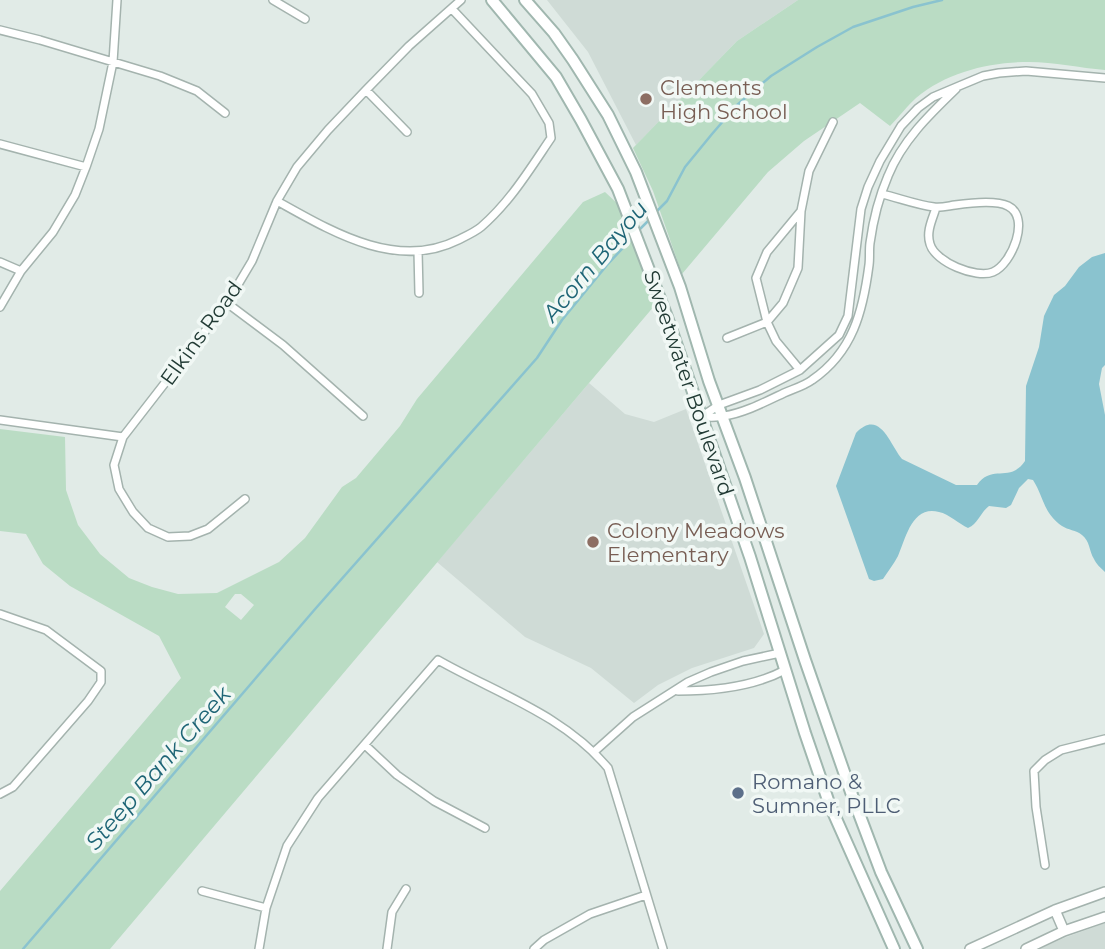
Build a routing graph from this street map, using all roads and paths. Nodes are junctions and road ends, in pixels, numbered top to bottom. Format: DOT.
graph roads {
  1 [pos="117,0"];
  2 [pos="273,0"];
  3 [pos="461,0"];
  4 [pos="492,0"];
  5 [pos="527,1"];
  6 [pos="452,9"];
  7 [pos="306,19"];
  8 [pos="0,30"];
  9 [pos="113,62"];
  10 [pos="1105,78"];
  11 [pos="959,86"];
  12 [pos="366,90"];
  13 [pos="225,113"];
  14 [pos="833,122"];
  15 [pos="901,126"];
  16 [pos="407,132"];
  17 [pos="913,134"];
  18 [pos="0,144"];
  19 [pos="86,167"];
  20 [pos="882,194"];
  21 [pos="277,201"];
  22 [pos="936,208"];
  23 [pos="800,211"];
  24 [pos="418,251"];
  25 [pos="855,257"];
  26 [pos="870,260"];
  27 [pos="0,262"];
  28 [pos="22,271"];
  29 [pos="418,293"];
  30 [pos="227,303"];
  31 [pos="0,307"];
  32 [pos="767,322"];
  33 [pos="727,338"];
  34 [pos="800,370"];
  35 [pos="719,405"];
  36 [pos="363,416"];
  37 [pos="723,416"];
  38 [pos="701,417"];
  39 [pos="0,420"];
  40 [pos="123,437"];
  41 [pos="245,499"];
  42 [pos="0,614"];
  43 [pos="780,653"];
  44 [pos="803,654"];
  45 [pos="785,670"];
  46 [pos="677,691"];
  47 [pos="1105,739"];
  48 [pos="365,745"];
  49 [pos="594,751"];
  50 [pos="0,794"];
  51 [pos="852,795"];
  52 [pos="829,803"];
  53 [pos="485,828"];
  54 [pos="1045,865"];
  55 [pos="406,889"];
  56 [pos="202,891"];
  57 [pos="1105,892"];
  58 [pos="646,895"];
  59 [pos="266,908"];
  60 [pos="1055,910"];
  61 [pos="1105,917"];
  62 [pos="1064,931"];
  63 [pos="259,949"];
  64 [pos="387,949"];
  65 [pos="534,949"];
  66 [pos="663,949"];
  67 [pos="894,949"];
  68 [pos="917,949"];
  69 [pos="970,949"];
  70 [pos="1026,949"];
  1 -- 9 [label="street"];
  2 -- 7 [label="street"];
  3 -- 6 [label="street, Elkins Road"];
  4 -- 38 [label="main road, Sweetwater Boulevard"];
  5 -- 35 [label="main road, Sweetwater Boulevard"];
  6 -- 12 [label="street, Elkins Road"];
  6 -- 24 [label="street"];
  8 -- 9 [label="street"];
  9 -- 13 [label="street"];
  9 -- 19 [label="street"];
  10 -- 11 [label="street"];
  11 -- 15 [label="street"];
  11 -- 17 [label="street"];
  12 -- 16 [label="street"];
  12 -- 21 [label="street, Elkins Road"];
  14 -- 23 [label="street"];
  15 -- 17 [label="street"];
  15 -- 25 [label="street"];
  17 -- 20 [label="street"];
  18 -- 19 [label="street"];
  19 -- 28 [label="street"];
  20 -- 22 [label="street"];
  20 -- 26 [label="street"];
  21 -- 24 [label="street"];
  21 -- 30 [label="street, Elkins Road"];
  22 -- 22 [label="street"];
  23 -- 32 [label="street"];
  23 -- 32 [label="street"];
  24 -- 29 [label="street"];
  25 -- 26 [label="street"];
  25 -- 34 [label="street"];
  26 -- 37 [label="street"];
  27 -- 28 [label="street"];
  28 -- 31 [label="street"];
  30 -- 36 [label="street"];
  30 -- 40 [label="street, Elkins Road"];
  32 -- 33 [label="street"];
  32 -- 34 [label="street"];
  34 -- 35 [label="street"];
  35 -- 37 [label="main road, Sweetwater Boulevard"];
  35 -- 38 [label="street"];
  37 -- 38 [label="street"];
  37 -- 44 [label="main road, Sweetwater Boulevard"];
  38 -- 43 [label="main road, Sweetwater Boulevard"];
  39 -- 40 [label="street"];
  40 -- 41 [label="street, Elkins Road"];
  42 -- 50 [label="street"];
  43 -- 44 [label="main road"];
  43 -- 45 [label="main road, Sweetwater Boulevard"];
  43 -- 46 [label="street"];
  44 -- 45 [label="main road"];
  44 -- 51 [label="main road, Sweetwater Boulevard"];
  45 -- 46 [label="street"];
  45 -- 52 [label="main road, Sweetwater Boulevard"];
  46 -- 49 [label="street"];
  47 -- 54 [label="street"];
  48 -- 49 [label="street"];
  48 -- 53 [label="street"];
  48 -- 59 [label="street"];
  49 -- 58 [label="street"];
  51 -- 52 [label="main road"];
  51 -- 68 [label="main road, Sweetwater Boulevard"];
  52 -- 67 [label="main road, Sweetwater Boulevard"];
  55 -- 64 [label="street"];
  56 -- 59 [label="street"];
  57 -- 60 [label="street"];
  58 -- 65 [label="street"];
  58 -- 66 [label="street"];
  59 -- 63 [label="street"];
  60 -- 62 [label="street"];
  60 -- 69 [label="street"];
  61 -- 62 [label="street"];
  62 -- 70 [label="street"];
}
